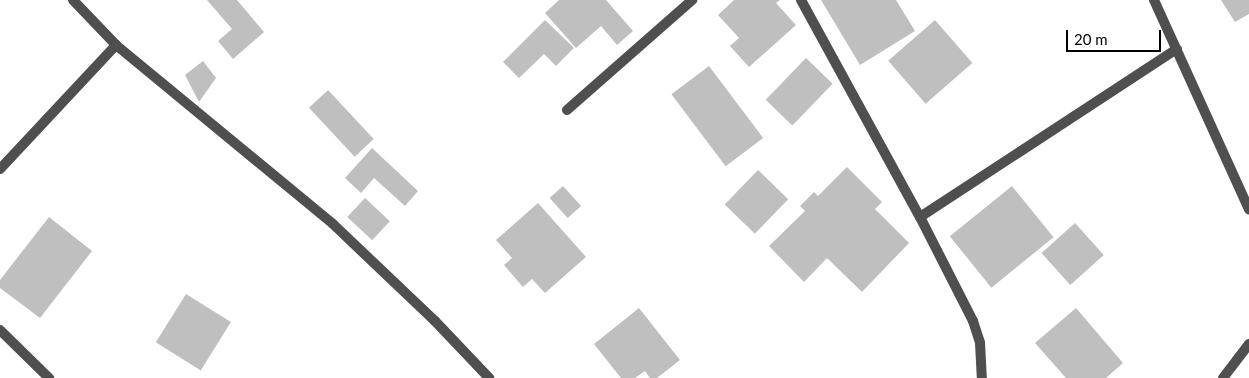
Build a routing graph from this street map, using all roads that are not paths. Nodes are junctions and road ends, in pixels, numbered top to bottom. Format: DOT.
graph roads {
  1 [pos="73,0"];
  2 [pos="692,0"];
  3 [pos="801,0"];
  4 [pos="1154,0"];
  5 [pos="116,45"];
  6 [pos="1177,50"];
  7 [pos="567,110"];
  8 [pos="0,169"];
  9 [pos="1249,209"];
  10 [pos="920,217"];
  11 [pos="0,330"];
  12 [pos="1249,344"];
  13 [pos="49,378"];
  14 [pos="489,378"];
  15 [pos="982,378"];
  16 [pos="1223,378"];
  1 -- 5 [label="street"];
  2 -- 7 [label="street"];
  3 -- 10 [label="street"];
  4 -- 6 [label="street"];
  5 -- 8 [label="street"];
  5 -- 14 [label="street"];
  6 -- 9 [label="street"];
  6 -- 10 [label="street"];
  10 -- 15 [label="street"];
  11 -- 13 [label="street"];
  12 -- 16 [label="street"];
}
